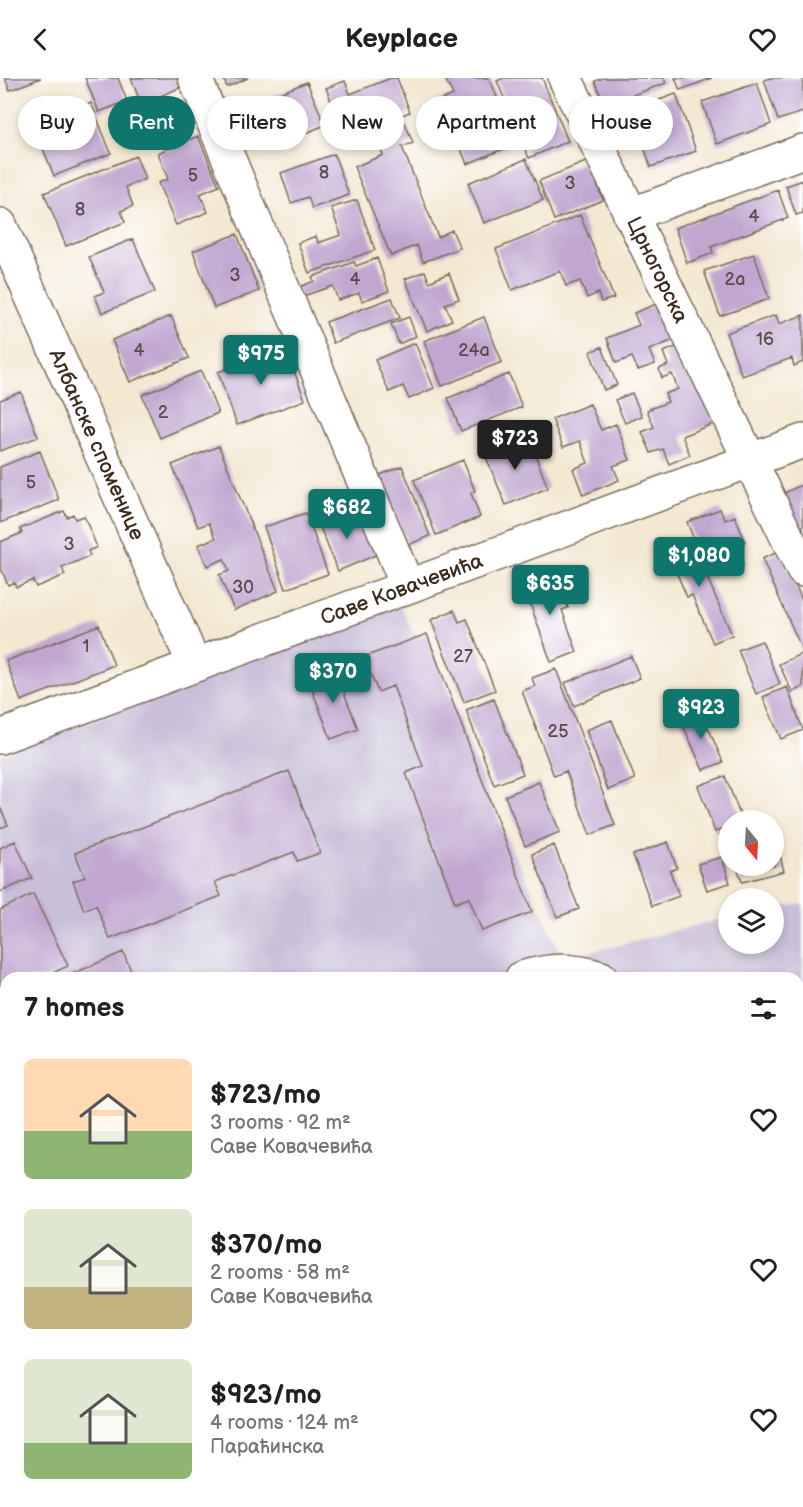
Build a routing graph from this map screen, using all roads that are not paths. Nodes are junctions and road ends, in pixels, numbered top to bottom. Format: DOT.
graph roads {
  1 [pos="195,78"];
  2 [pos="565,78"];
  3 [pos="803,151"];
  4 [pos="630,215"];
  5 [pos="0,225"];
  6 [pos="803,441"];
  7 [pos="752,460"];
  8 [pos="803,570"];
  9 [pos="407,585"];
  10 [pos="194,664"];
  11 [pos="0,737"];
  12 [pos="540,972"];
  13 [pos="583,972"];
  1 -- 9 [label="street"];
  2 -- 4 [label="street, Црногорска"];
  3 -- 4 [label="street"];
  4 -- 7 [label="street, Црногорска"];
  5 -- 10 [label="street, Албанске споменице"];
  6 -- 7 [label="street, Саве Ковачевића"];
  7 -- 8 [label="street, Црногорска"];
  7 -- 9 [label="street, Саве Ковачевића"];
  9 -- 10 [label="street, Саве Ковачевића"];
  10 -- 11 [label="street, Саве Ковачевића"];
  12 -- 13 [label="street"];
}
